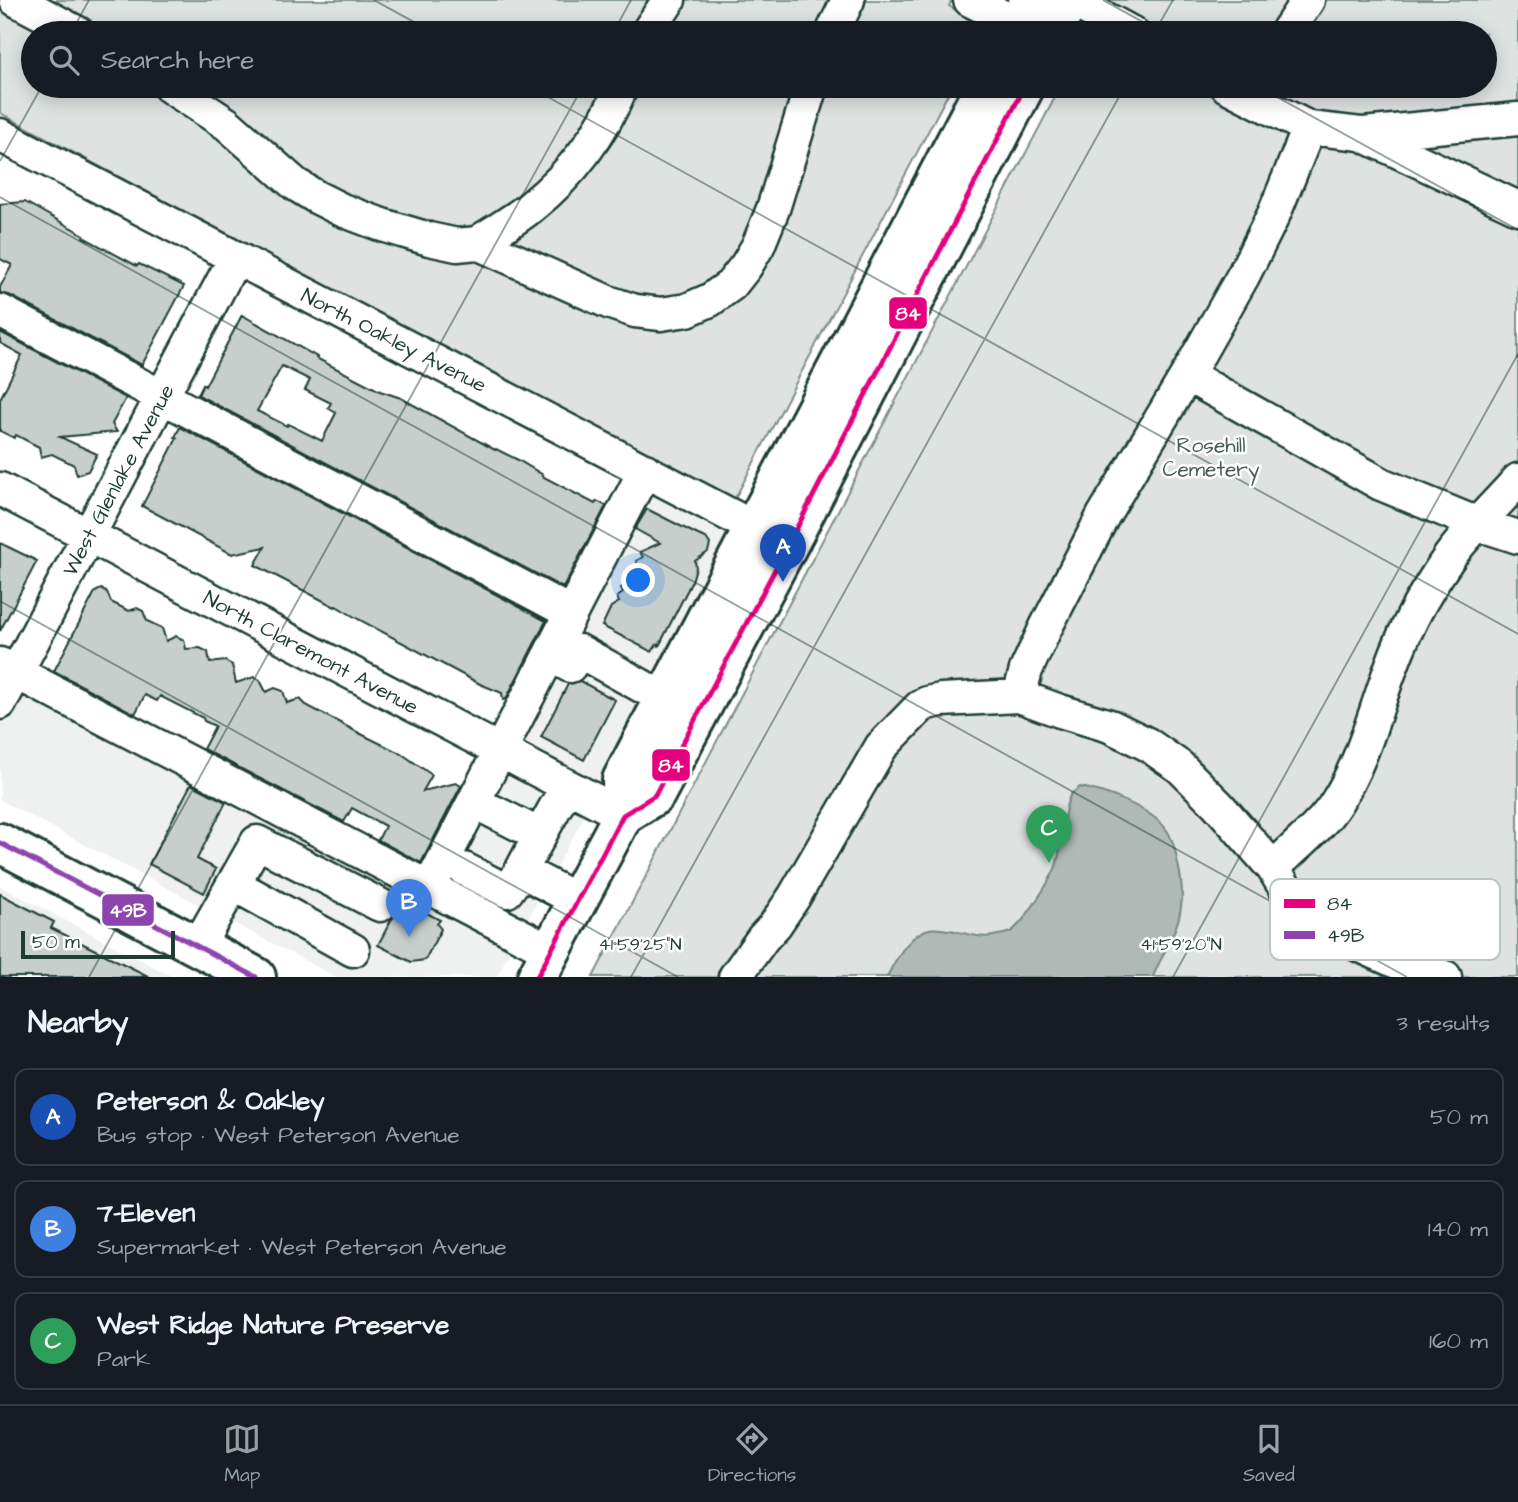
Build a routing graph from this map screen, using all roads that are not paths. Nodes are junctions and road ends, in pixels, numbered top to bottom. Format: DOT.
graph roads {
  1 [pos="16,0"];
  2 [pos="669,0"];
  3 [pos="848,0"];
  4 [pos="970,0"];
  5 [pos="1070,0"];
  6 [pos="1308,0"];
  7 [pos="55,21"];
  8 [pos="656,21"];
  9 [pos="838,21"];
  10 [pos="1020,21"];
  11 [pos="1036,21"];
  12 [pos="1109,21"];
  13 [pos="1294,21"];
  14 [pos="187,98"];
  15 [pos="616,98"];
  16 [pos="807,98"];
  17 [pos="979,98"];
  18 [pos="1018,98"];
  19 [pos="1257,98"];
  20 [pos="1516,115"];
  21 [pos="1309,128"];
  22 [pos="1361,134"];
  23 [pos="0,135"];
  24 [pos="1518,208"];
  25 [pos="477,243"];
  26 [pos="235,258"];
  27 [pos="0,311"];
  28 [pos="1187,375"];
  29 [pos="162,396"];
  30 [pos="645,470"];
  31 [pos="1518,480"];
  32 [pos="0,489"];
  33 [pos="1478,524"];
  34 [pos="88,535"];
  35 [pos="771,536"];
  36 [pos="1518,537"];
  37 [pos="571,613"];
  38 [pos="550,654"];
  39 [pos="8,668"];
  40 [pos="1019,696"];
  41 [pos="665,699"];
  42 [pos="0,703"];
  43 [pos="500,751"];
  44 [pos="567,786"];
  45 [pos="492,811"];
  46 [pos="622,815"];
  47 [pos="540,835"];
  48 [pos="0,843"];
  49 [pos="1273,868"];
  50 [pos="464,869"];
  51 [pos="521,871"];
  52 [pos="1280,879"];
  53 [pos="233,884"];
  54 [pos="429,888"];
  55 [pos="577,900"];
  56 [pos="380,905"];
  57 [pos="198,946"];
  58 [pos="353,950"];
  59 [pos="1392,960"];
  60 [pos="544,964"];
  61 [pos="256,977"];
  62 [pos="735,977"];
  63 [pos="1445,977"];
  1 -- 7 [label="street"];
  2 -- 8 [label="street"];
  3 -- 9 [label="street"];
  4 -- 10 [label="street"];
  5 -- 11 [label="main road"];
  5 -- 12 [label="street"];
  6 -- 13 [label="street"];
  14 -- 25 [label="street"];
  15 -- 25 [label="street"];
  16 -- 25 [label="street"];
  17 -- 35 [label="main road"];
  18 -- 35 [label="main road"];
  19 -- 21 [label="street"];
  20 -- 22 [label="street"];
  21 -- 22 [label="street"];
  21 -- 28 [label="street"];
  22 -- 24 [label="street"];
  23 -- 26 [label="street, North Oakley Avenue"];
  26 -- 29 [label="street, West Glenlake Avenue"];
  26 -- 30 [label="street, North Oakley Avenue"];
  27 -- 29 [label="street"];
  28 -- 33 [label="street"];
  28 -- 40 [label="street"];
  29 -- 34 [label="street, West Glenlake Avenue"];
  29 -- 37 [label="street"];
  30 -- 35 [label="street, North Oakley Avenue"];
  30 -- 37 [label="street"];
  31 -- 33 [label="street"];
  32 -- 34 [label="street, North Claremont Avenue"];
  33 -- 36 [label="street"];
  33 -- 49 [label="street"];
  34 -- 39 [label="street, West Glenlake Avenue"];
  34 -- 43 [label="street, North Claremont Avenue"];
  35 -- 41 [label="main road"];
  35 -- 46 [label="main road"];
  37 -- 38 [label="street"];
  38 -- 41 [label="street"];
  38 -- 43 [label="street"];
  39 -- 42 [label="street, West Glenlake Avenue"];
  39 -- 54 [label="street"];
  40 -- 49 [label="street"];
  40 -- 62 [label="street"];
  41 -- 46 [label="main road"];
  43 -- 44 [label="street, North Claremont Avenue"];
  43 -- 54 [label="street"];
  44 -- 46 [label="street, North Claremont Avenue"];
  44 -- 47 [label="street"];
  45 -- 47 [label="street"];
  46 -- 55 [label="main road"];
  47 -- 51 [label="street"];
  48 -- 57 [label="main road"];
  49 -- 52 [label="street"];
  50 -- 51 [label="street"];
  51 -- 55 [label="street"];
  53 -- 56 [label="street"];
  53 -- 57 [label="street"];
  53 -- 58 [label="street"];
  54 -- 60 [label="street"];
  55 -- 60 [label="main road"];
  57 -- 61 [label="main road"];
  59 -- 63 [label="street"];
}
